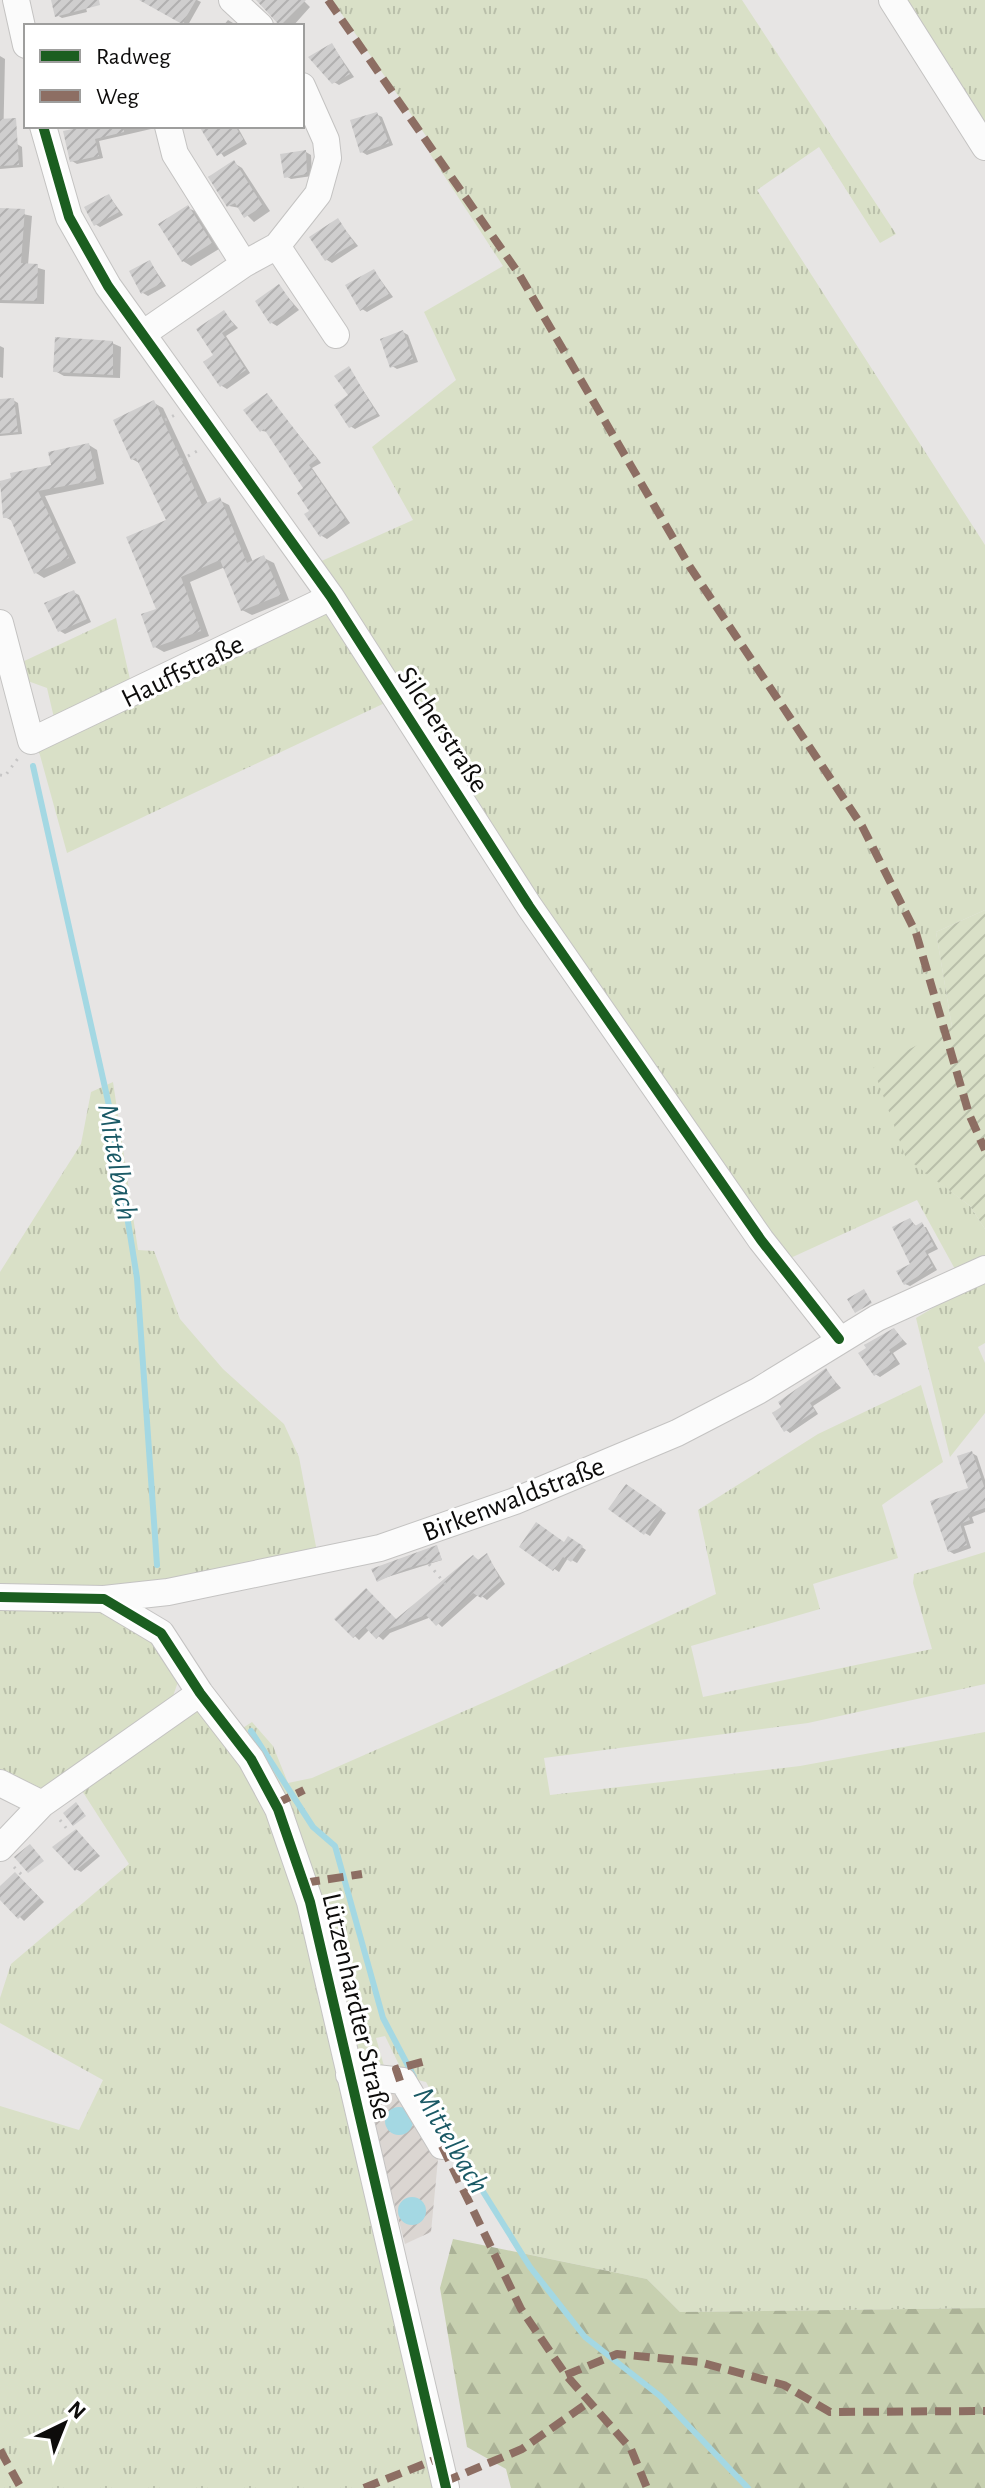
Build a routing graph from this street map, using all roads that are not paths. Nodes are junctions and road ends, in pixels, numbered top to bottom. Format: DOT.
graph roads {
  1 [pos="16,0"];
  2 [pos="232,0"];
  3 [pos="892,0"];
  4 [pos="258,24"];
  5 [pos="17,38"];
  6 [pos="304,90"];
  7 [pos="43,128"];
  8 [pos="168,128"];
  9 [pos="985,147"];
  10 [pos="277,246"];
  11 [pos="244,264"];
  12 [pos="144,333"];
  13 [pos="336,335"];
  14 [pos="331,597"];
  15 [pos="0,623"];
  16 [pos="984,1272"];
  17 [pos="839,1339"];
  18 [pos="168,1592"];
  19 [pos="0,1597"];
  20 [pos="104,1599"];
  21 [pos="161,1633"];
  22 [pos="200,1693"];
  23 [pos="0,1783"];
  24 [pos="42,1804"];
  25 [pos="0,1848"];
  26 [pos="349,2075"];
  27 [pos="442,2146"];
  28 [pos="446,2488"];
  1 -- 5 [label="street"];
  2 -- 4 [label="street"];
  3 -- 9 [label="street"];
  6 -- 10 [label="street"];
  7 -- 12 [label="street, Silcherstraße"];
  8 -- 11 [label="street"];
  10 -- 11 [label="street"];
  10 -- 13 [label="street"];
  11 -- 12 [label="street"];
  12 -- 14 [label="street, Silcherstraße"];
  14 -- 15 [label="street, Hauffstraße"];
  14 -- 17 [label="street, Silcherstraße"];
  16 -- 17 [label="street, Birkenwaldstraße"];
  17 -- 18 [label="street, Birkenwaldstraße"];
  18 -- 20 [label="street, Birkenwaldstraße"];
  18 -- 21 [label="street"];
  19 -- 20 [label="street, Birkenwaldstraße"];
  20 -- 21 [label="street, Lützenhardter Straße"];
  21 -- 22 [label="street, Lützenhardter Straße"];
  22 -- 24 [label="street"];
  22 -- 26 [label="street, Lützenhardter Straße"];
  23 -- 24 [label="street"];
  24 -- 25 [label="street"];
  26 -- 27 [label="street"];
  26 -- 28 [label="street, Lützenhardter Straße"];
}
